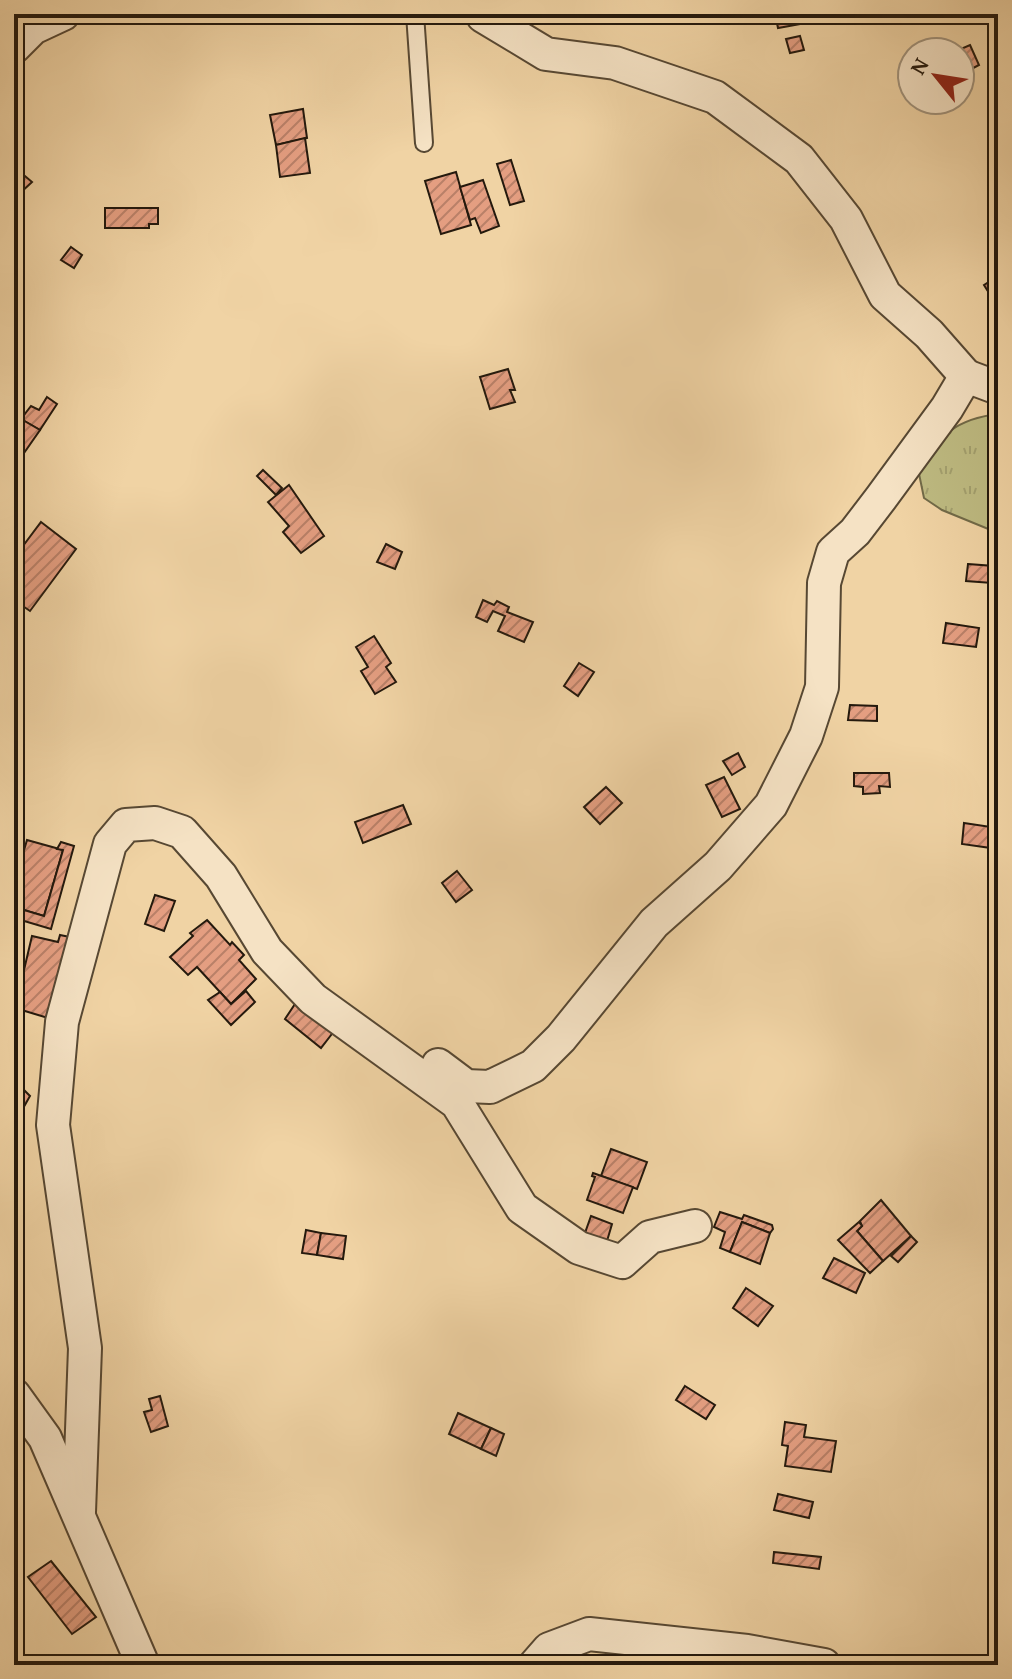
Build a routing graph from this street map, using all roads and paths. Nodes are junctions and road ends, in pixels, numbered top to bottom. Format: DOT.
graph roads {
  1 [pos="63,14"];
  2 [pos="415,14"];
  3 [pos="484,14"];
  4 [pos="14,47"];
  5 [pos="424,143"];
  6 [pos="966,376"];
  7 [pos="998,388"];
  8 [pos="392,1054"];
  9 [pos="695,1226"];
  10 [pos="14,1395"];
  11 [pos="79,1512"];
  12 [pos="143,1665"];
  13 [pos="535,1665"];
  14 [pos="824,1665"];
  1 -- 4 [label="street"];
  2 -- 5 [label="lane"];
  3 -- 6 [label="street"];
  6 -- 7 [label="street"];
  6 -- 8 [label="street"];
  8 -- 9 [label="street"];
  8 -- 11 [label="street"];
  10 -- 11 [label="street"];
  11 -- 12 [label="street"];
  13 -- 14 [label="street"];
}
